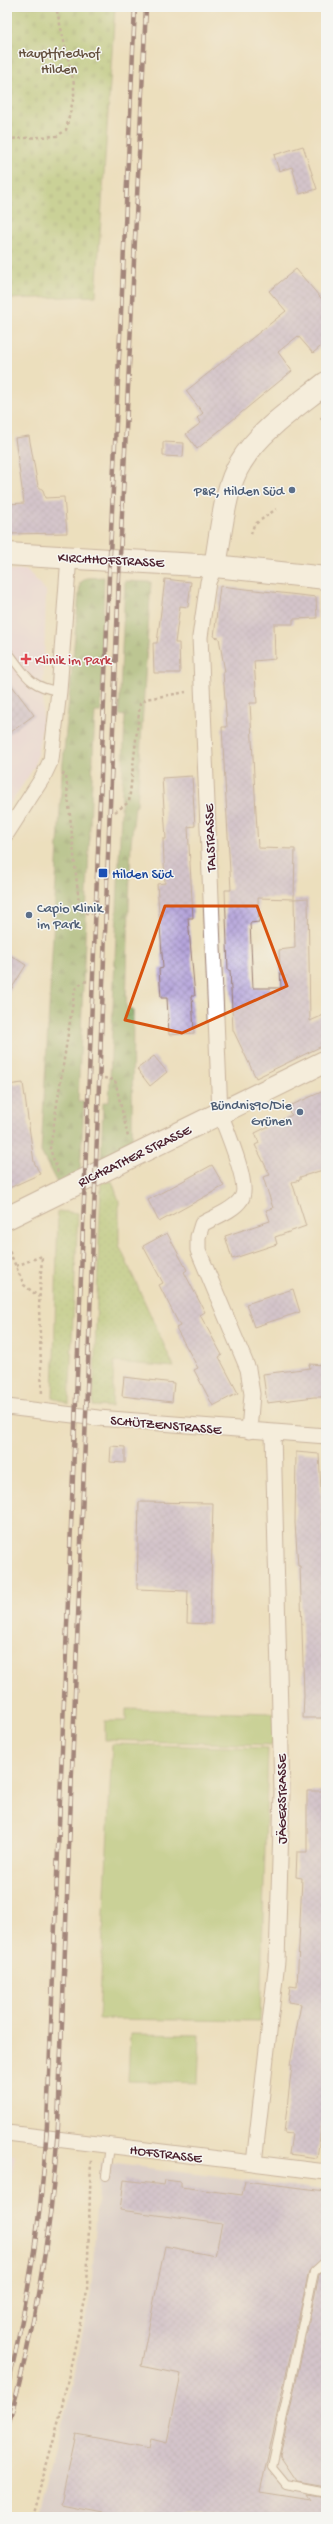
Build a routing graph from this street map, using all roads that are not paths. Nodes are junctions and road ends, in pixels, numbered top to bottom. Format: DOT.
graph roads {
  1 [pos="326,384"];
  2 [pos="7,554"];
  3 [pos="69,556"];
  4 [pos="215,566"];
  5 [pos="326,578"];
  6 [pos="7,650"];
  7 [pos="59,691"];
  8 [pos="7,833"];
  9 [pos="326,1061"];
  10 [pos="220,1113"];
  11 [pos="7,1218"];
  12 [pos="7,1407"];
  13 [pos="249,1432"];
  14 [pos="273,1433"];
  15 [pos="326,1436"];
  16 [pos="7,2133"];
  17 [pos="110,2146"];
  18 [pos="254,2163"];
  19 [pos="326,2172"];
  20 [pos="106,2176"];
  21 [pos="326,2261"];
  22 [pos="326,2492"];
  1 -- 4 [label="main road"];
  2 -- 3 [label="main road, KIRCHHOFSTRASSE"];
  3 -- 4 [label="main road, KIRCHHOFSTRASSE"];
  3 -- 7 [label="street"];
  4 -- 5 [label="main road, KIRCHHOFSTRASSE"];
  4 -- 10 [label="street, TALSTRASSE"];
  6 -- 7 [label="lane"];
  7 -- 8 [label="street"];
  9 -- 10 [label="main road, RICHRATHER STRASSE"];
  10 -- 11 [label="main road, RICHRATHER STRASSE"];
  10 -- 13 [label="street, TALSTRASSE"];
  12 -- 13 [label="street, SCHÜTZENSTRASSE"];
  13 -- 14 [label="street, SCHÜTZENSTRASSE"];
  14 -- 15 [label="street, SCHÜTZENSTRASSE"];
  14 -- 18 [label="street, JÄGERSTRASSE"];
  16 -- 17 [label="street, HOFSTRASSE"];
  17 -- 18 [label="street, HOFSTRASSE"];
  17 -- 20 [label="lane"];
  18 -- 19 [label="street, HOFSTRASSE"];
  21 -- 22 [label="lane"];
}
